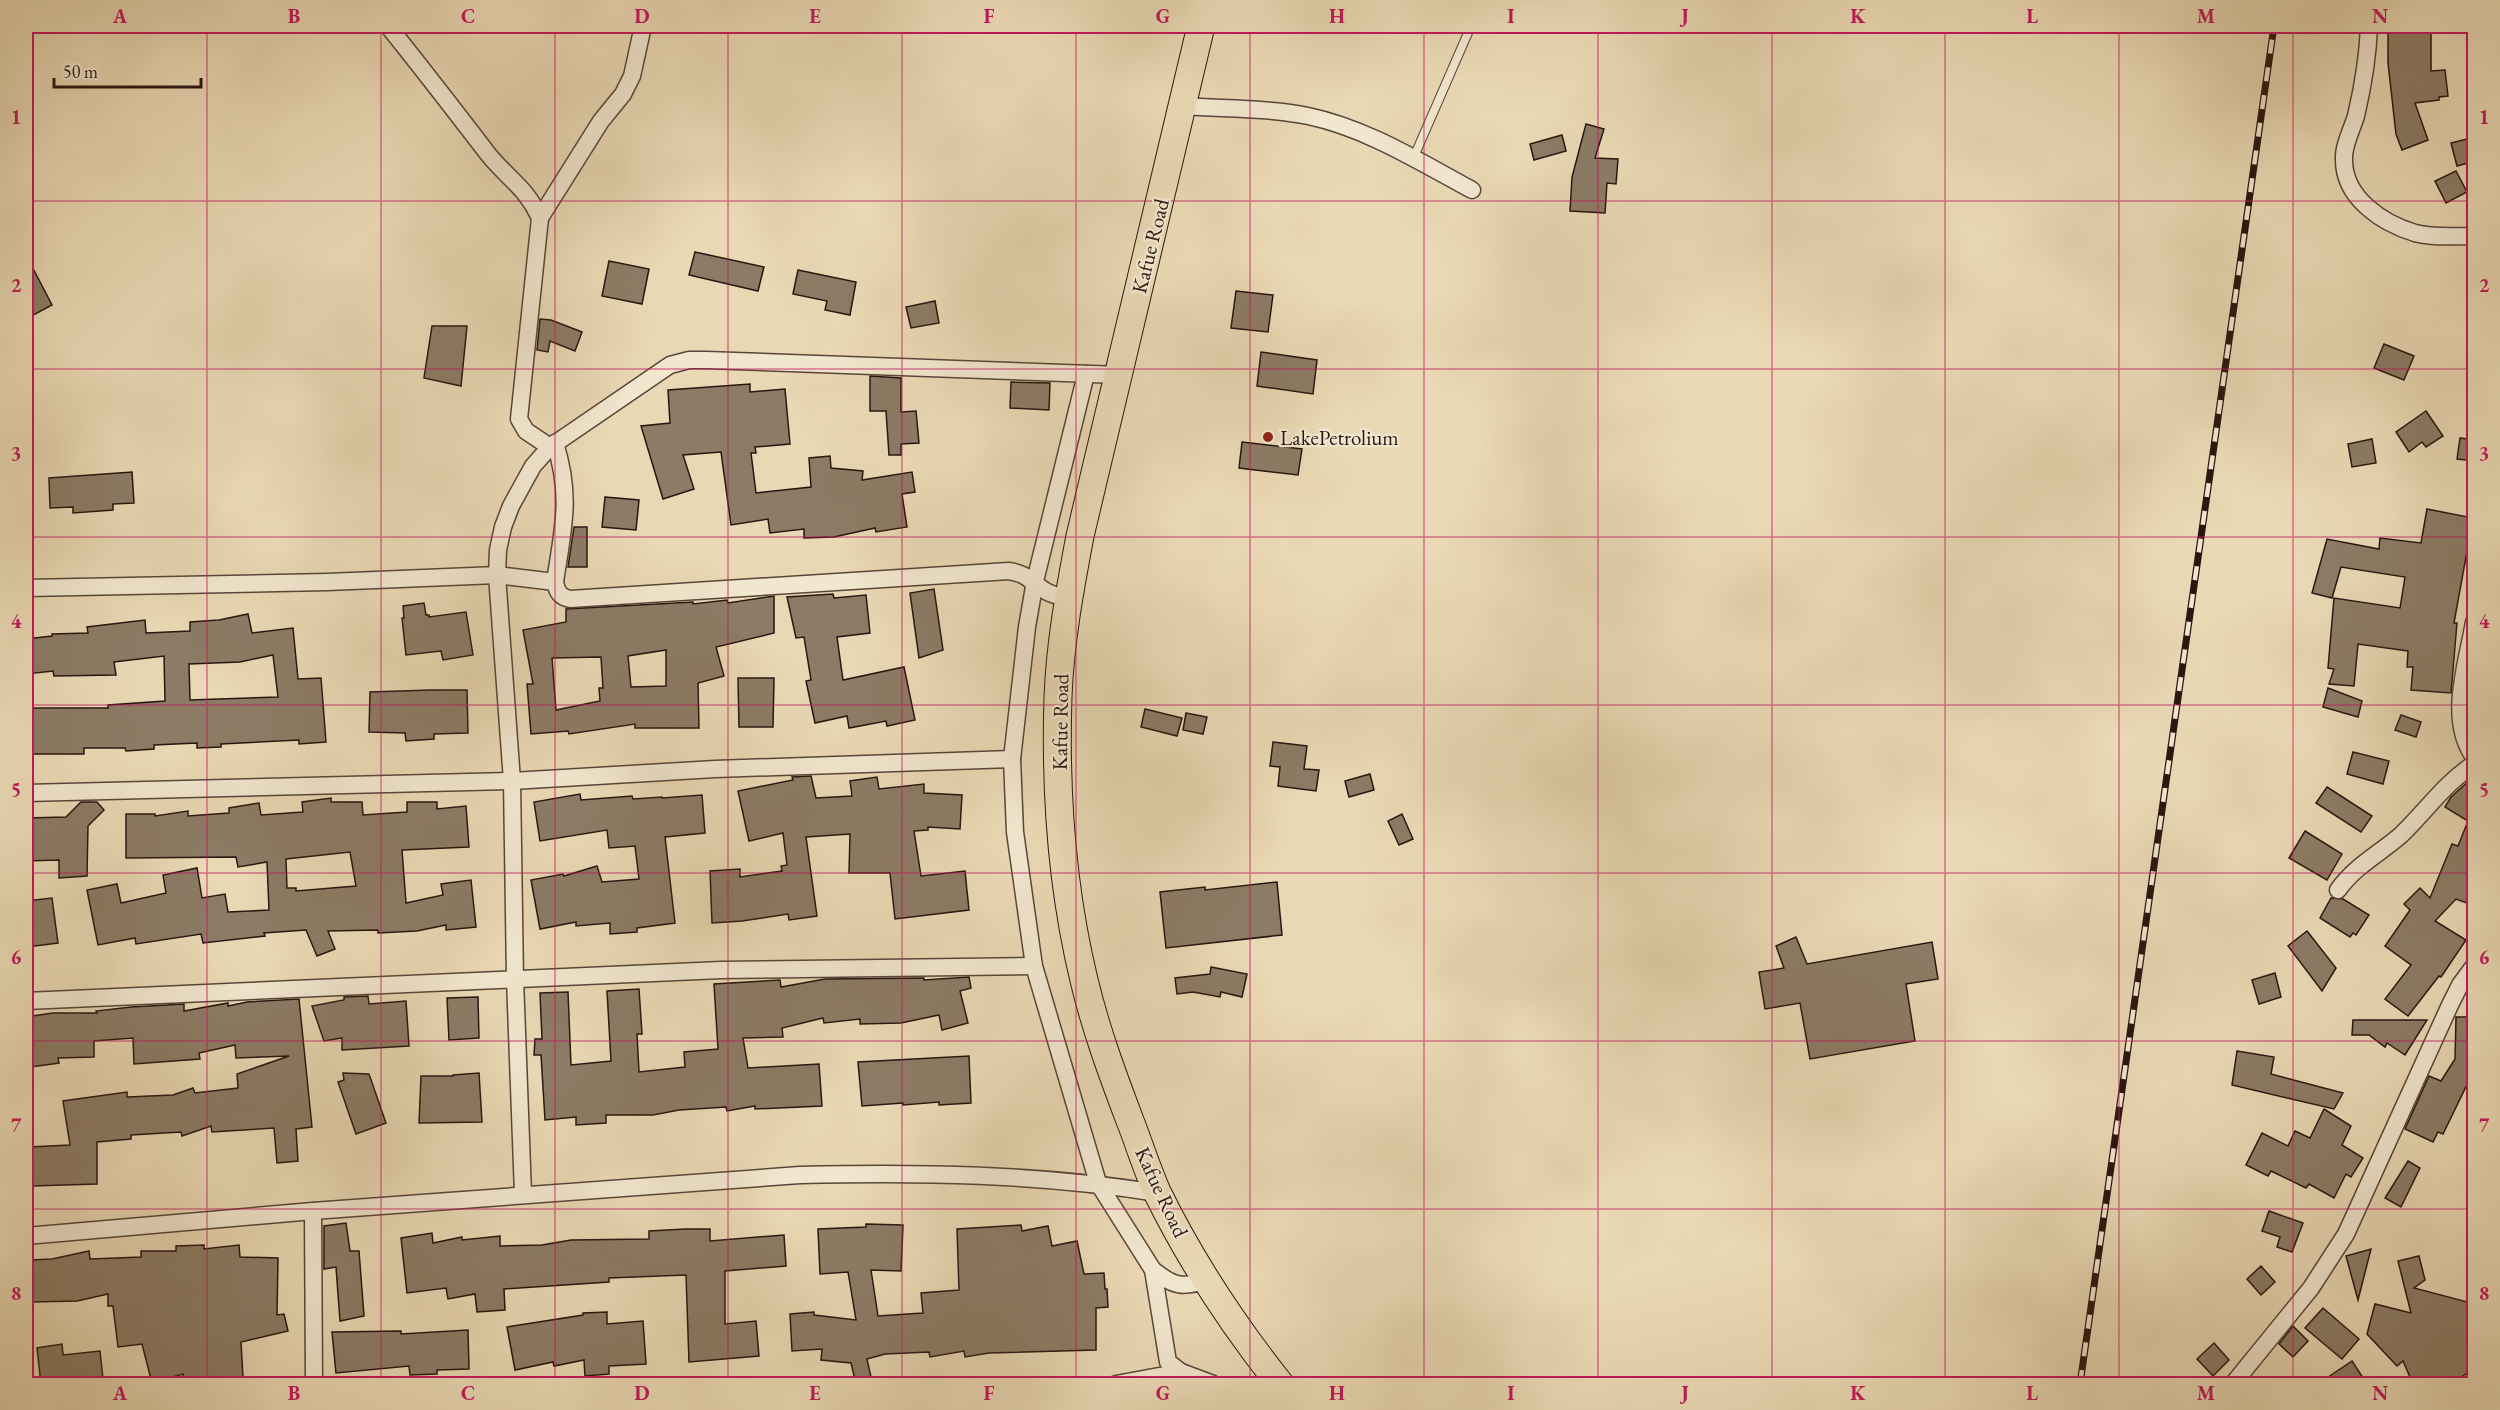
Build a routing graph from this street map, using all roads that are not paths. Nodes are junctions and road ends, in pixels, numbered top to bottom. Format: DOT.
graph roads {
  1 [pos="388,26"];
  2 [pos="643,26"];
  3 [pos="1201,26"];
  4 [pos="1471,26"];
  5 [pos="2369,26"];
  6 [pos="1184,106"];
  7 [pos="1413,159"];
  8 [pos="1472,189"];
  9 [pos="540,218"];
  10 [pos="2475,236"];
  11 [pos="1086,374"];
  12 [pos="1119,375"];
  13 [pos="553,445"];
  14 [pos="497,575"];
  15 [pos="1035,581"];
  16 [pos="555,582"];
  17 [pos="26,584"];
  18 [pos="1068,599"];
  19 [pos="2475,622"];
  20 [pos="2475,757"];
  21 [pos="1012,759"];
  22 [pos="2475,764"];
  23 [pos="512,781"];
  24 [pos="26,793"];
  25 [pos="2338,890"];
  26 [pos="1034,966"];
  27 [pos="2475,966"];
  28 [pos="515,979"];
  29 [pos="26,1001"];
  30 [pos="1098,1184"];
  31 [pos="1158,1193"];
  32 [pos="523,1194"];
  33 [pos="313,1211"];
  34 [pos="26,1236"];
  35 [pos="1153,1270"];
  36 [pos="1208,1280"];
  37 [pos="1181,1372"];
  38 [pos="314,1384"];
  39 [pos="1116,1384"];
  40 [pos="1213,1384"];
  41 [pos="1280,1384"];
  42 [pos="2233,1384"];
  1 -- 9 [label="street"];
  2 -- 9 [label="street"];
  3 -- 6 [label="highway, Kafue Road"];
  4 -- 7 [label="lane"];
  5 -- 10 [label="street"];
  6 -- 7 [label="street"];
  6 -- 12 [label="highway, Kafue Road"];
  7 -- 8 [label="street"];
  9 -- 13 [label="street"];
  11 -- 12 [label="street"];
  11 -- 13 [label="street"];
  11 -- 15 [label="street"];
  12 -- 18 [label="highway, Kafue Road"];
  13 -- 14 [label="street"];
  13 -- 16 [label="street"];
  14 -- 16 [label="street"];
  14 -- 17 [label="street"];
  14 -- 23 [label="street"];
  15 -- 16 [label="street"];
  15 -- 18 [label="street"];
  15 -- 21 [label="street"];
  18 -- 31 [label="highway, Kafue Road"];
  19 -- 20 [label="street"];
  21 -- 23 [label="street"];
  21 -- 26 [label="street"];
  22 -- 25 [label="street"];
  23 -- 24 [label="street"];
  23 -- 28 [label="street"];
  26 -- 28 [label="street"];
  26 -- 30 [label="street"];
  27 -- 42 [label="street"];
  28 -- 29 [label="street"];
  28 -- 32 [label="street"];
  30 -- 31 [label="street"];
  30 -- 32 [label="street"];
  30 -- 35 [label="street"];
  31 -- 36 [label="highway, Kafue Road"];
  32 -- 33 [label="street"];
  33 -- 34 [label="street"];
  33 -- 38 [label="street"];
  35 -- 36 [label="street"];
  35 -- 37 [label="street"];
  36 -- 41 [label="highway, Kafue Road"];
  37 -- 39 [label="street"];
  37 -- 40 [label="street"];
}
